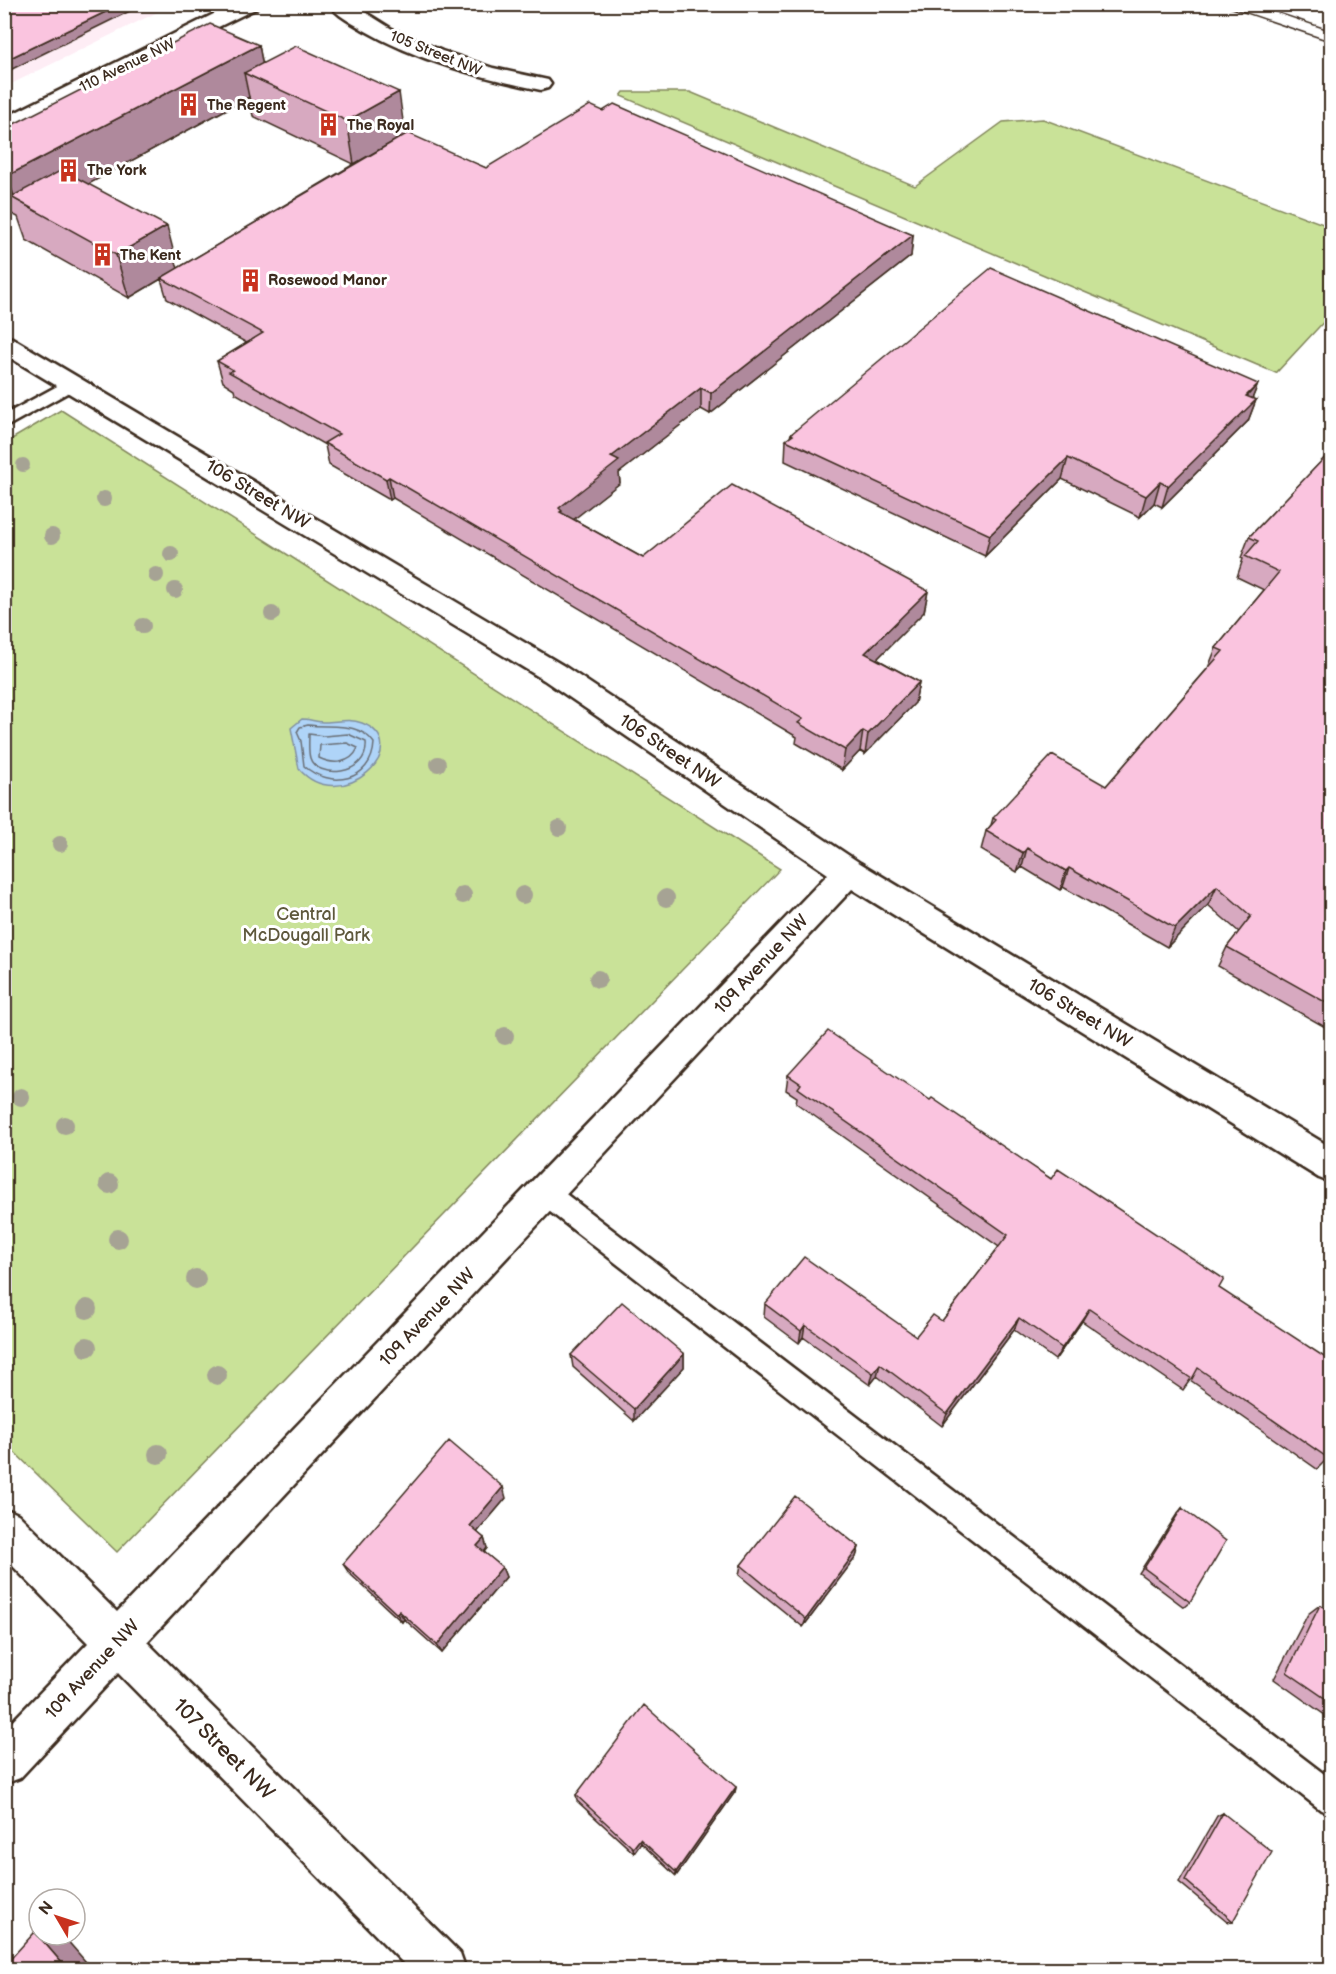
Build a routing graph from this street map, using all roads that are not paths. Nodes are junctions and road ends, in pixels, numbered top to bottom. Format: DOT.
graph roads {
  1 [pos="250,4"];
  2 [pos="338,4"];
  3 [pos="541,84"];
  4 [pos="4,126"];
  5 [pos="4,343"];
  6 [pos="72,383"];
  7 [pos="4,423"];
  8 [pos="849,872"];
  9 [pos="1332,1167"];
  10 [pos="545,1193"];
  11 [pos="4,1528"];
  12 [pos="118,1642"];
  13 [pos="4,1762"];
  14 [pos="1332,1799"];
  15 [pos="443,1970"];
  1 -- 4 [label="street, 110 Avenue NW"];
  2 -- 3 [label="street, 105 Street NW"];
  5 -- 6 [label="street, 106 Street NW"];
  6 -- 7 [label="lane"];
  6 -- 8 [label="street, 106 Street NW"];
  8 -- 9 [label="street, 106 Street NW"];
  8 -- 10 [label="street, 109 Avenue NW"];
  10 -- 12 [label="street, 109 Avenue NW"];
  10 -- 14 [label="lane"];
  11 -- 12 [label="street, 107 Street NW"];
  12 -- 13 [label="street, 109 Avenue NW"];
  12 -- 15 [label="street, 107 Street NW"];
}
